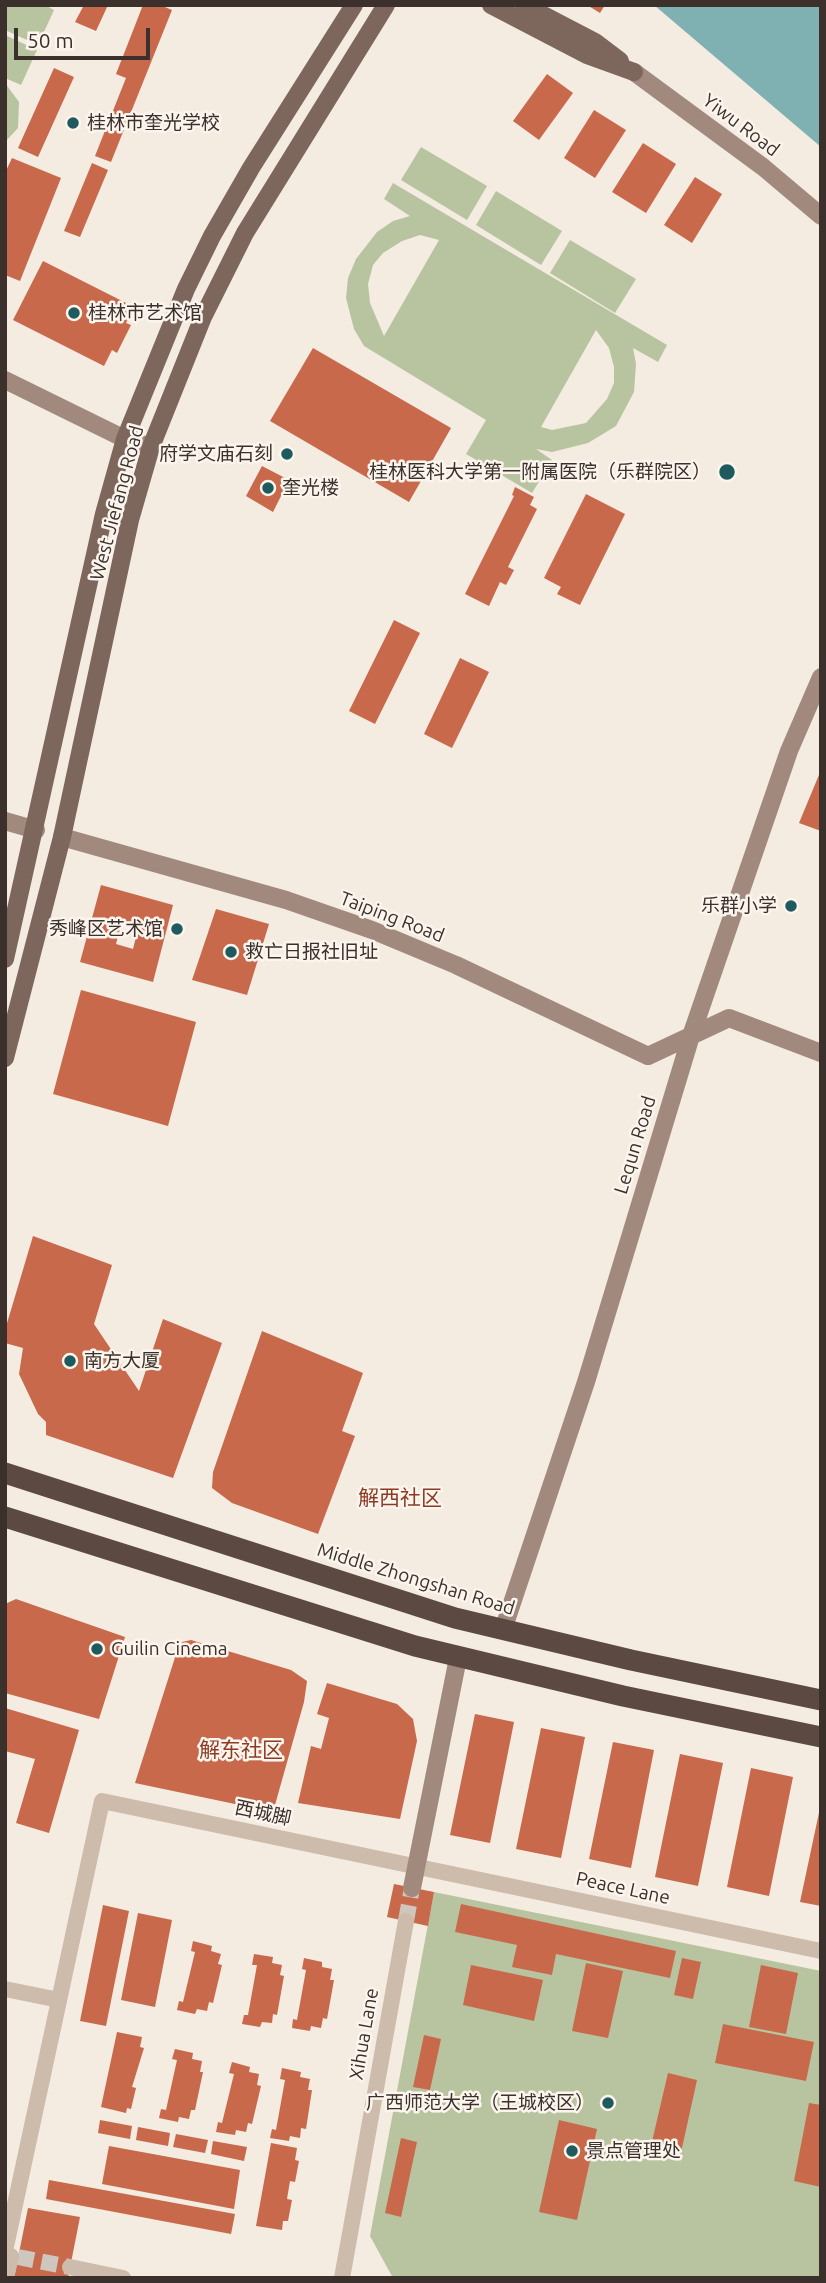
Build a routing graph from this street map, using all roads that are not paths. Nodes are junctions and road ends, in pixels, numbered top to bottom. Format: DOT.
graph roads {
  1 [pos="354,5"];
  2 [pos="386,5"];
  3 [pos="491,5"];
  4 [pos="524,5"];
  5 [pos="634,72"];
  6 [pos="821,216"];
  7 [pos="5,380"];
  8 [pos="125,439"];
  9 [pos="151,447"];
  10 [pos="821,677"];
  11 [pos="5,821"];
  12 [pos="36,830"];
  13 [pos="62,837"];
  14 [pos="5,959"];
  15 [pos="691,1036"];
  16 [pos="821,1053"];
  17 [pos="5,1058"];
  18 [pos="10,1472"];
  19 [pos="7,1518"];
  20 [pos="503,1630"];
  21 [pos="458,1658"];
  22 [pos="821,1700"];
  23 [pos="821,1737"];
  24 [pos="416,1866"];
  25 [pos="412,1888"];
  26 [pos="406,1921"];
  27 [pos="821,1951"];
  28 [pos="5,1989"];
  29 [pos="59,2000"];
  30 [pos="10,2255"];
  31 [pos="70,2267"];
  32 [pos="6,2278"];
  33 [pos="123,2278"];
  34 [pos="342,2278"];
  1 -- 8 [label="main road, West Jiefang Road"];
  2 -- 9 [label="main road, West Jiefang Road"];
  3 -- 5 [label="main road, Yiwu Road"];
  4 -- 5 [label="main road, Yiwu Road"];
  5 -- 6 [label="street, Yiwu Road"];
  7 -- 8 [label="street"];
  8 -- 9 [label="street"];
  8 -- 12 [label="main road, West Jiefang Road"];
  9 -- 13 [label="main road, West Jiefang Road"];
  10 -- 15 [label="street, Lequn Road"];
  11 -- 12 [label="street"];
  12 -- 14 [label="main road, West Jiefang Road"];
  13 -- 15 [label="street, Taiping Road"];
  13 -- 17 [label="main road, West Jiefang Road"];
  15 -- 16 [label="street, Taiping Road"];
  15 -- 20 [label="street, Lequn Road"];
  18 -- 20 [label="highway, Middle Zhongshan Road"];
  19 -- 21 [label="highway"];
  20 -- 22 [label="highway, Middle Zhongshan Road"];
  21 -- 23 [label="highway"];
  21 -- 24 [label="street"];
  24 -- 25 [label="street"];
  24 -- 27 [label="street, Peace Lane"];
  24 -- 29 [label="street, 西城脚"];
  26 -- 34 [label="street, Xihua Lane"];
  28 -- 29 [label="street"];
  29 -- 30 [label="street"];
  30 -- 32 [label="street"];
  31 -- 33 [label="street"];
}
